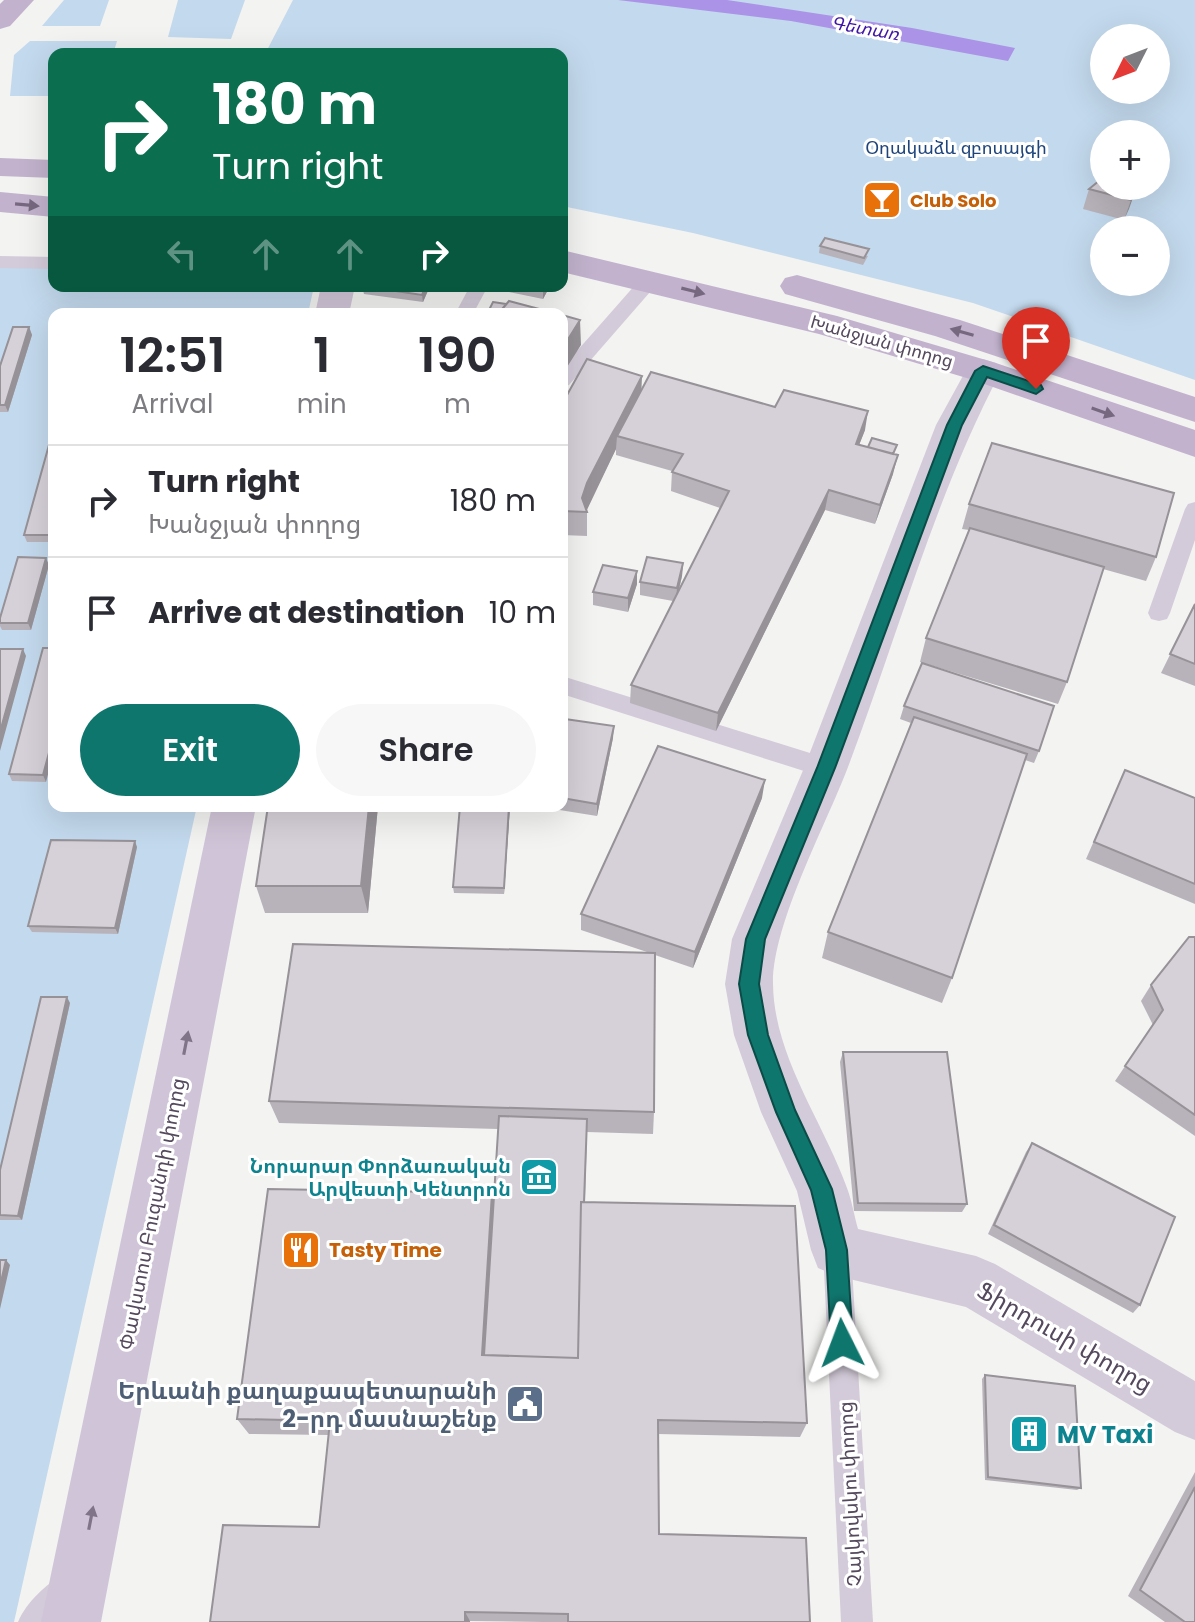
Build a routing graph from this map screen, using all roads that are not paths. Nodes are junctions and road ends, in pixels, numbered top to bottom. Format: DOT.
graph roads {
  1 [pos="20,0"];
  2 [pos="0,20"];
  3 [pos="0,202"];
  4 [pos="48,206"];
  5 [pos="568,233"];
  6 [pos="0,262"];
  7 [pos="568,262"];
  8 [pos="48,263"];
  9 [pos="650,280"];
  10 [pos="983,371"];
  11 [pos="568,373"];
  12 [pos="1195,410"];
  13 [pos="1195,444"];
  14 [pos="1195,509"];
  15 [pos="1159,613"];
  16 [pos="568,687"];
  17 [pos="826,768"];
  18 [pos="233,812"];
  19 [pos="837,1250"];
  20 [pos="1195,1412"];
  21 [pos="75,1600"];
  22 [pos="34,1622"];
  23 [pos="857,1622"];
  1 -- 2 [label="main road"];
  3 -- 4 [label="main road, one-way"];
  12 -- 5 [label="main road, Խանջյան փողոց, one-way"];
  6 -- 8 [label="lane"];
  7 -- 9 [label="main road, Խանջյան փողոց"];
  9 -- 10 [label="main road, Խանջյան փողոց, one-way"];
  9 -- 11 [label="lane"];
  10 -- 13 [label="main road, Խանջյան փողոց, one-way"];
  10 -- 17 [label="street, Չայկովսկու փողոց"];
  14 -- 15 [label="lane"];
  16 -- 17 [label="lane"];
  17 -- 19 [label="street, Չայկովսկու փողոց"];
  21 -- 18 [label="street, Փավստոս Բուզանդի փողոց, one-way"];
  19 -- 20 [label="street, Ֆիրդուսի փողոց"];
  19 -- 23 [label="lane, Չայկովսկու փողոց"];
  21 -- 22 [label="lane"];
}
